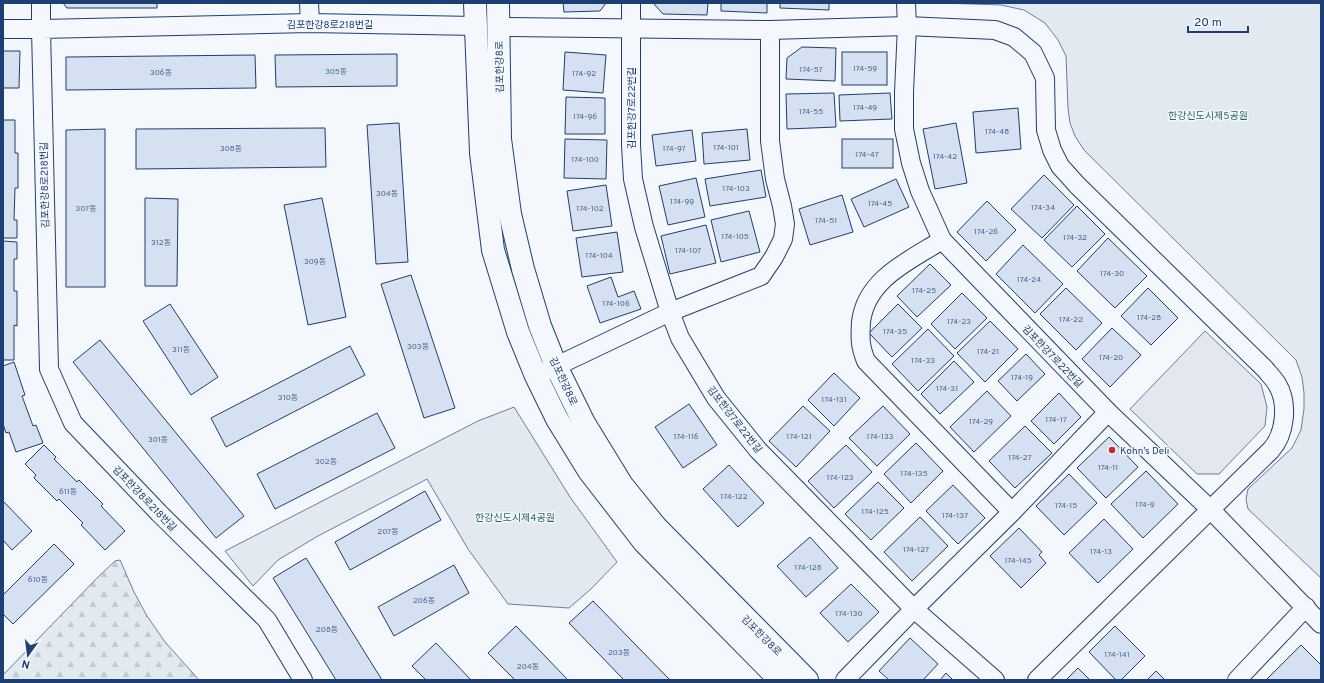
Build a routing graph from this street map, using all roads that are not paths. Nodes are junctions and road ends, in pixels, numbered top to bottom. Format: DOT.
graph roads {
  1 [pos="41,3"];
  2 [pos="309,3"];
  3 [pos="475,3"];
  4 [pos="498,3"];
  5 [pos="631,3"];
  6 [pos="906,3"];
  7 [pos="310,22"];
  8 [pos="476,26"];
  9 [pos="907,26"];
  10 [pos="498,27"];
  11 [pos="631,28"];
  12 [pos="3,29"];
  13 [pos="41,29"];
  14 [pos="770,30"];
  15 [pos="942,240"];
  16 [pos="670,312"];
  17 [pos="556,366"];
  18 [pos="536,376"];
  19 [pos="1108,412"];
  20 [pos="1211,510"];
  21 [pos="1012,512"];
  22 [pos="1306,607"];
  23 [pos="914,609"];
  24 [pos="1321,624"];
  25 [pos="303,680"];
  26 [pos="780,680"];
  27 [pos="807,680"];
  28 [pos="845,680"];
  29 [pos="995,680"];
  30 [pos="1037,680"];
  31 [pos="1237,680"];
  1 -- 13 [label="street"];
  2 -- 7 [label="street"];
  3 -- 8 [label="street, 김포한강8로"];
  4 -- 10 [label="street, 김포한강8로"];
  5 -- 11 [label="street, 김포한강7로22번길"];
  6 -- 9 [label="street, 김포한강7로22번길"];
  7 -- 8 [label="street, 김포한강8로218번길"];
  7 -- 13 [label="street, 김포한강8로218번길"];
  8 -- 18 [label="street, 김포한강8로"];
  9 -- 14 [label="street"];
  9 -- 15 [label="street, 김포한강7로22번길"];
  9 -- 20 [label="street"];
  10 -- 11 [label="street"];
  10 -- 17 [label="street, 김포한강8로"];
  11 -- 14 [label="street"];
  11 -- 16 [label="street, 김포한강7로22번길"];
  12 -- 13 [label="street"];
  13 -- 25 [label="street, 김포한강8로218번길"];
  14 -- 16 [label="street"];
  15 -- 19 [label="street, 김포한강7로22번길"];
  15 -- 21 [label="street"];
  16 -- 17 [label="street"];
  16 -- 23 [label="street, 김포한강7로22번길"];
  17 -- 18 [label="street"];
  17 -- 27 [label="street, 김포한강8로"];
  18 -- 26 [label="street, 김포한강8로"];
  19 -- 20 [label="street, 김포한강7로22번길"];
  19 -- 21 [label="street"];
  20 -- 22 [label="street, 김포한강7로22번길"];
  20 -- 30 [label="street"];
  21 -- 23 [label="street"];
  22 -- 24 [label="street, 김포한강7로22번길"];
  22 -- 31 [label="street"];
  23 -- 28 [label="street"];
  23 -- 29 [label="street, 김포한강7로22번길"];
}
